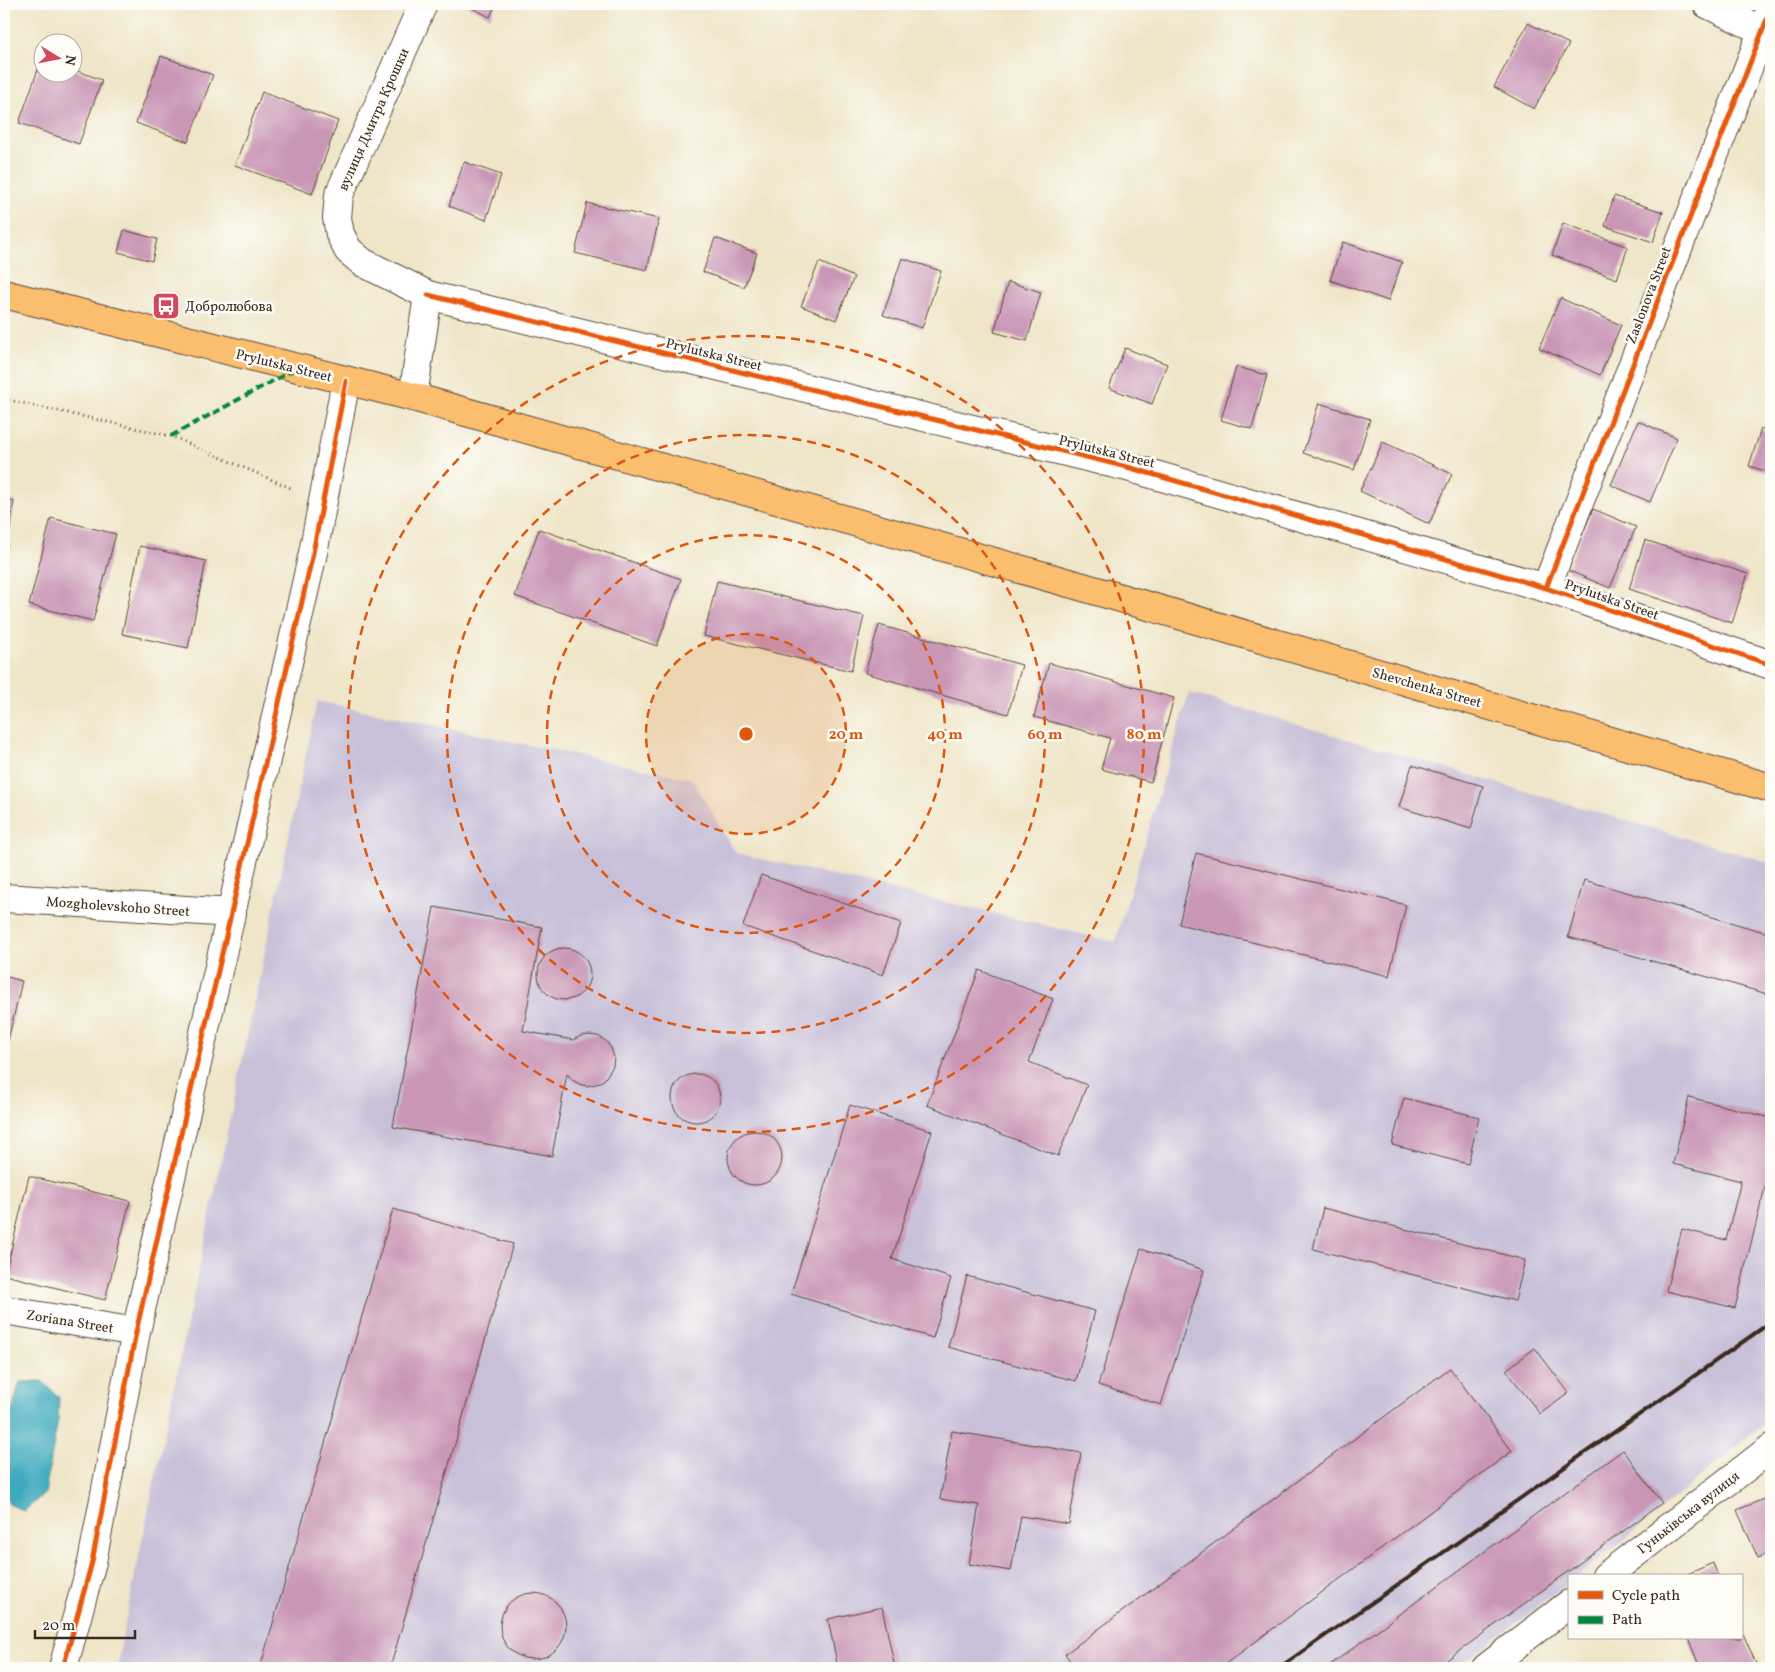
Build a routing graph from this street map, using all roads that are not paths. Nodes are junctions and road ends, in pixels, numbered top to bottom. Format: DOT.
graph roads {
  1 [pos="423,4"];
  2 [pos="1707,4"];
  3 [pos="1767,20"];
  4 [pos="4,294"];
  5 [pos="428,295"];
  6 [pos="346,381"];
  7 [pos="413,397"];
  8 [pos="1083,587"];
  9 [pos="1546,588"];
  10 [pos="1771,665"];
  11 [pos="1771,788"];
  12 [pos="4,898"];
  13 [pos="232,913"];
  14 [pos="4,1310"];
  15 [pos="136,1332"];
  16 [pos="1771,1448"];
  17 [pos="1609,1574"];
  18 [pos="1568,1605"];
  19 [pos="63,1668"];
  20 [pos="1486,1668"];
  1 -- 5 [label="street, вулиця Дмитра Крошки"];
  2 -- 3 [label="street"];
  3 -- 9 [label="street, Zaslonova Street"];
  4 -- 6 [label="main road, Prylutska Street"];
  5 -- 7 [label="street"];
  5 -- 9 [label="street, Prylutska Street"];
  6 -- 7 [label="main road, Prylutska Street"];
  6 -- 13 [label="street"];
  7 -- 8 [label="main road, Prylutska Street"];
  8 -- 11 [label="main road, Shevchenka Street"];
  9 -- 10 [label="street, Prylutska Street"];
  12 -- 13 [label="street, Mozgholevskoho Street"];
  13 -- 15 [label="street"];
  14 -- 15 [label="street, Zoriana Street"];
  15 -- 19 [label="street"];
  16 -- 17 [label="street, Гуньківська вулиця"];
  18 -- 20 [label="street"];
}
